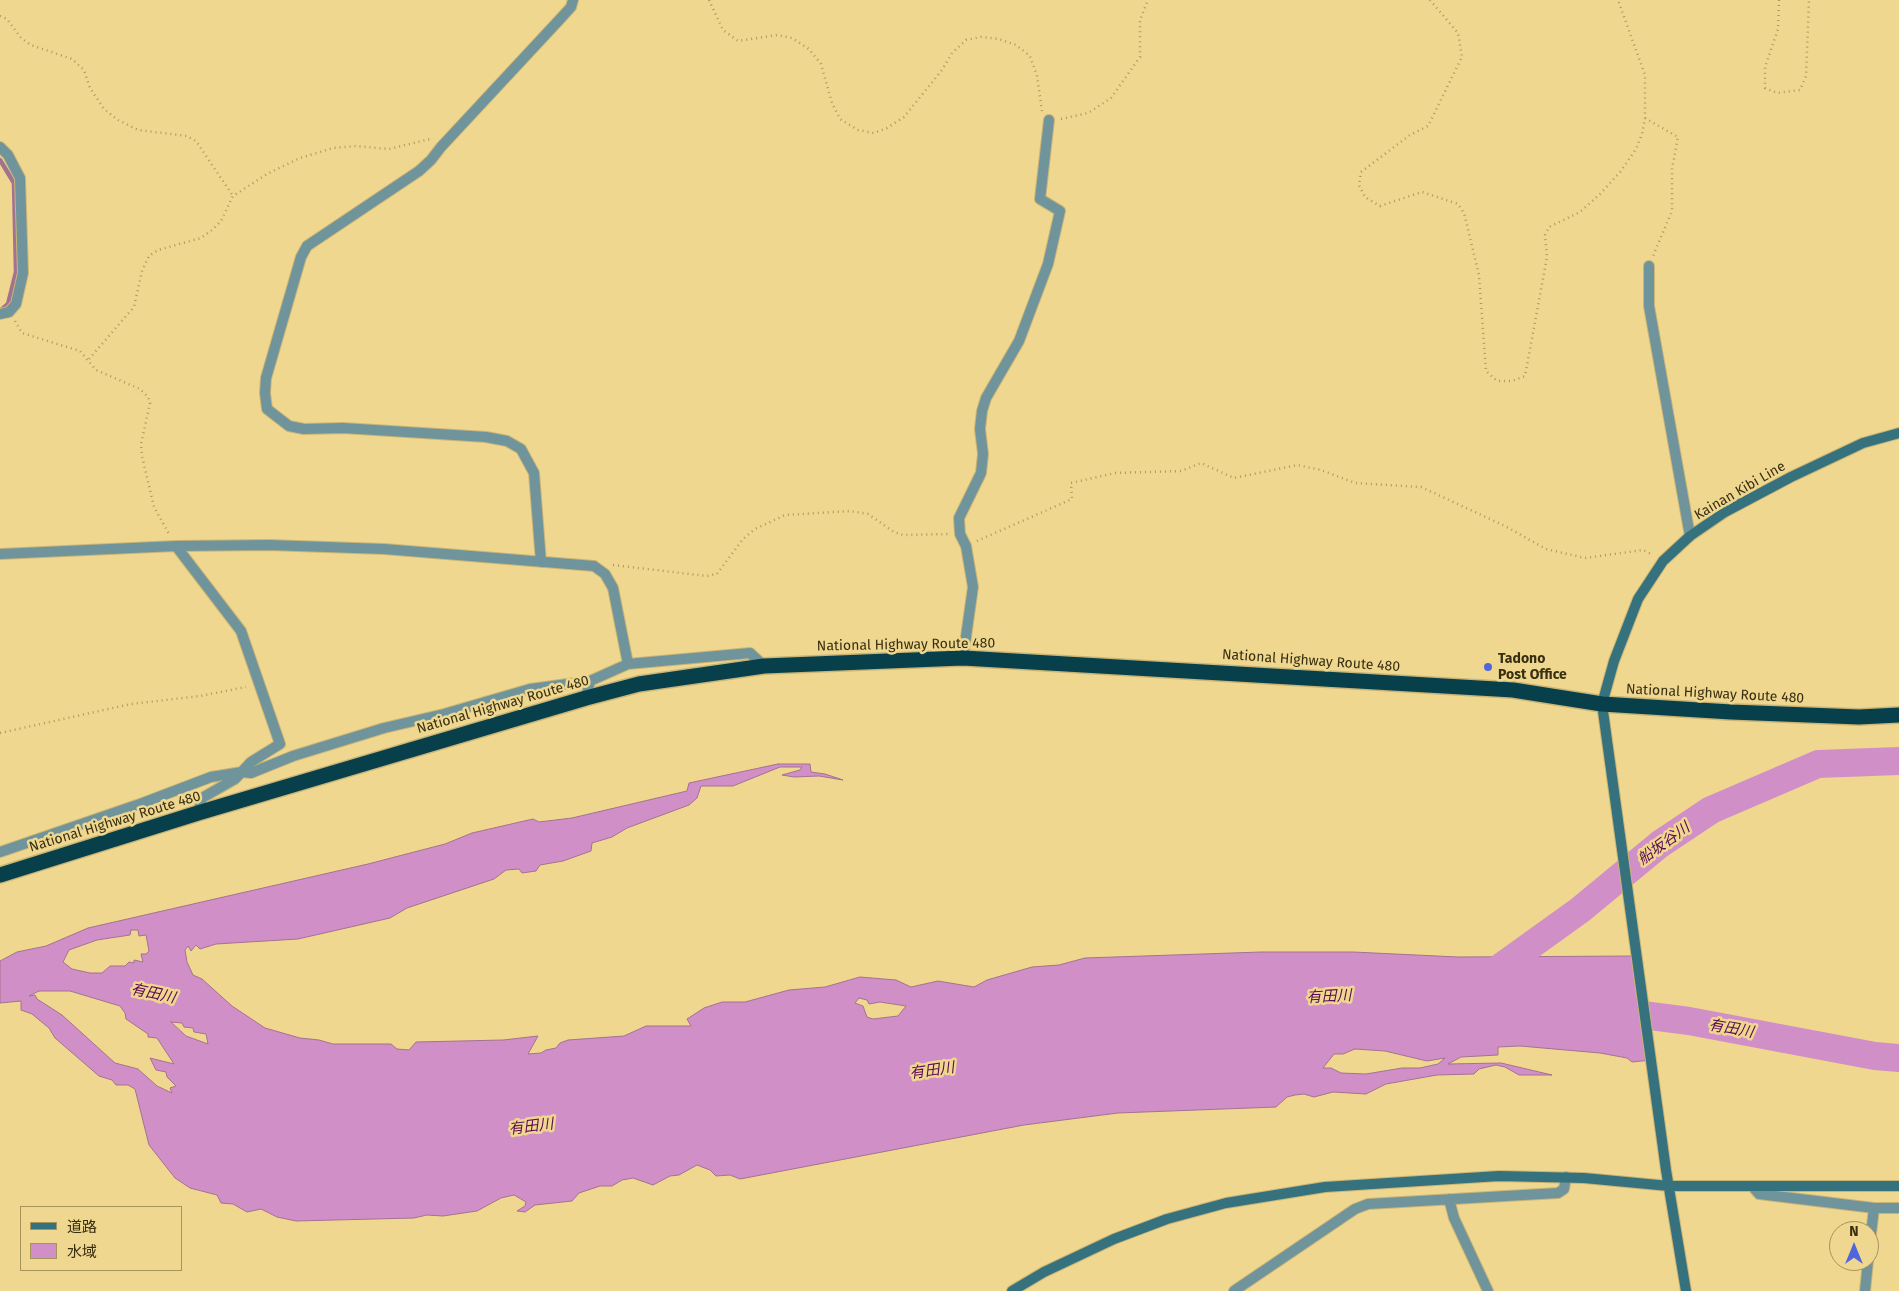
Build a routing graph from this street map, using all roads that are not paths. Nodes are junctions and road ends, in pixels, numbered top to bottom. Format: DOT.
graph roads {
  1 [pos="573,0"];
  2 [pos="1049,120"];
  3 [pos="0,148"];
  4 [pos="1650,266"];
  5 [pos="4,313"];
  6 [pos="1899,433"];
  7 [pos="1690,536"];
  8 [pos="176,546"];
  9 [pos="0,554"];
  10 [pos="541,562"];
  11 [pos="963,658"];
  12 [pos="628,664"];
  13 [pos="764,666"];
  14 [pos="590,681"];
  15 [pos="586,698"];
  16 [pos="1602,704"];
  17 [pos="1899,715"];
  18 [pos="242,772"];
  19 [pos="198,813"];
  20 [pos="0,852"];
  21 [pos="0,875"];
  22 [pos="1566,1177"];
  23 [pos="1668,1186"];
  24 [pos="1899,1186"];
  25 [pos="1753,1187"];
  26 [pos="1448,1199"];
  27 [pos="1874,1208"];
  28 [pos="1899,1208"];
  29 [pos="1872,1221"];
  30 [pos="1867,1271"];
  31 [pos="1012,1291"];
  32 [pos="1234,1291"];
  33 [pos="1488,1291"];
  34 [pos="1686,1291"];
  35 [pos="1865,1291"];
  1 -- 10 [label="street"];
  2 -- 11 [label="street"];
  3 -- 5 [label="street"];
  4 -- 7 [label="street"];
  6 -- 7 [label="street, Kainan Kibi Line"];
  7 -- 16 [label="street, Kainan Kibi Line"];
  8 -- 9 [label="street"];
  8 -- 10 [label="street"];
  8 -- 18 [label="street"];
  10 -- 12 [label="street"];
  11 -- 13 [label="highway, National Highway Route 480"];
  11 -- 16 [label="highway, National Highway Route 480"];
  12 -- 13 [label="street"];
  12 -- 14 [label="street"];
  13 -- 15 [label="highway, National Highway Route 480"];
  14 -- 15 [label="street"];
  14 -- 18 [label="street"];
  15 -- 19 [label="highway, National Highway Route 480"];
  16 -- 17 [label="highway, National Highway Route 480"];
  16 -- 23 [label="street, Kainan Kibi Line"];
  18 -- 19 [label="street"];
  18 -- 20 [label="street"];
  19 -- 21 [label="highway, National Highway Route 480"];
  22 -- 23 [label="street"];
  22 -- 26 [label="street"];
  22 -- 31 [label="street"];
  23 -- 25 [label="street"];
  23 -- 34 [label="street, Kainan Kibi Line"];
  24 -- 25 [label="street"];
  25 -- 27 [label="street"];
  26 -- 32 [label="street"];
  26 -- 33 [label="street"];
  27 -- 28 [label="street"];
  27 -- 29 [label="street"];
  30 -- 35 [label="street"];
}
